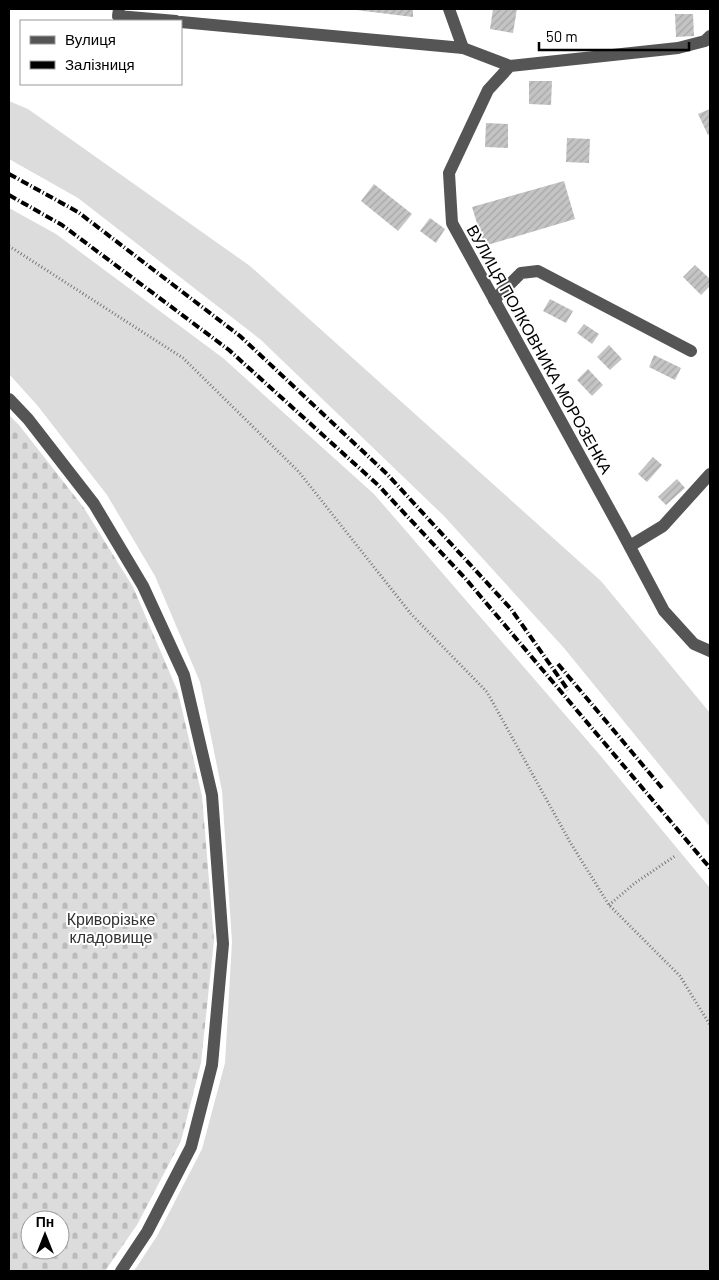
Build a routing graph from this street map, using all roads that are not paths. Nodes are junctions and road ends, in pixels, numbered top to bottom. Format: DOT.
graph roads {
  1 [pos="119,9"];
  2 [pos="449,9"];
  3 [pos="164,20"];
  4 [pos="182,22"];
  5 [pos="710,36"];
  6 [pos="463,48"];
  7 [pos="510,66"];
  8 [pos="494,300"];
  9 [pos="691,351"];
  10 [pos="9,399"];
  11 [pos="710,474"];
  12 [pos="630,546"];
  13 [pos="710,650"];
  14 [pos="121,1271"];
  1 -- 3 [label="street"];
  2 -- 6 [label="street"];
  4 -- 6 [label="street"];
  5 -- 7 [label="street"];
  6 -- 7 [label="street"];
  7 -- 8 [label="street, ВУЛИЦЯ ПОЛКОВНИКА МОРОЗЕНКА"];
  8 -- 9 [label="street"];
  8 -- 12 [label="street, ВУЛИЦЯ ПОЛКОВНИКА МОРОЗЕНКА"];
  10 -- 14 [label="street"];
  11 -- 12 [label="street"];
  12 -- 13 [label="street, ВУЛИЦЯ ПОЛКОВНИКА МОРОЗЕНКА"];
}
